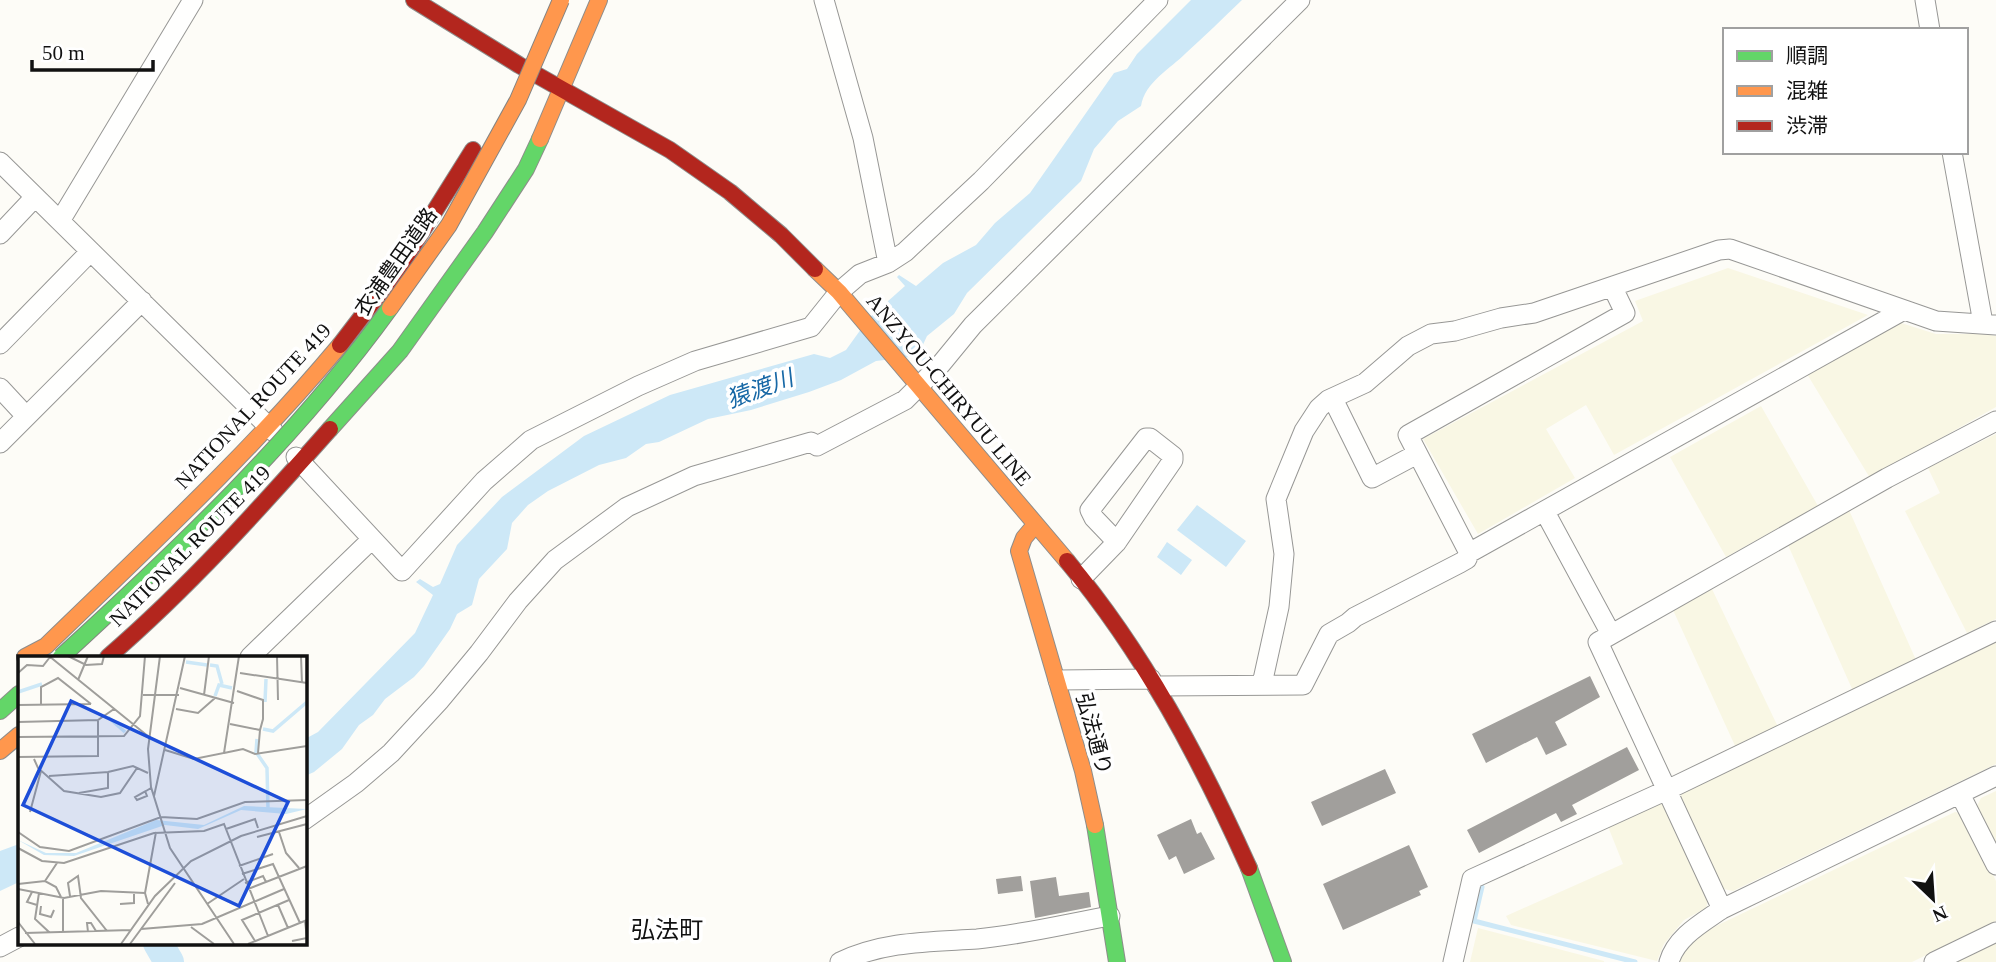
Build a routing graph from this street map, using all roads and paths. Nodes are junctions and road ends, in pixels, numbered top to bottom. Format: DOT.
graph roads {
  1 [pos="193,0"];
  2 [pos="414,0"];
  3 [pos="548,0"];
  4 [pos="561,0"];
  5 [pos="576,0"];
  6 [pos="599,0"];
  7 [pos="824,0"];
  8 [pos="1158,0"];
  9 [pos="1300,0"];
  10 [pos="1925,0"];
  11 [pos="1930,28"];
  12 [pos="519,65"];
  13 [pos="563,88"];
  14 [pos="1952,154"];
  15 [pos="0,162"];
  16 [pos="35,197"];
  17 [pos="60,221"];
  18 [pos="0,234"];
  19 [pos="90,252"];
  20 [pos="443,261"];
  21 [pos="888,263"];
  22 [pos="1613,288"];
  23 [pos="842,295"];
  24 [pos="142,302"];
  25 [pos="414,302"];
  26 [pos="1902,311"];
  27 [pos="1989,324"];
  28 [pos="392,332"];
  29 [pos="0,344"];
  30 [pos="377,352"];
  31 [pos="913,381"];
  32 [pos="0,388"];
  33 [pos="1333,399"];
  34 [pos="26,416"];
  35 [pos="1996,421"];
  36 [pos="270,426"];
  37 [pos="0,443"];
  38 [pos="1417,454"];
  39 [pos="301,464"];
  40 [pos="1545,512"];
  41 [pos="1035,525"];
  42 [pos="372,539"];
  43 [pos="1117,542"];
  44 [pos="1469,553"];
  45 [pos="1081,579"];
  46 [pos="1996,631"];
  47 [pos="1611,634"];
  48 [pos="46,646"];
  49 [pos="27,656"];
  50 [pos="34,656"];
  51 [pos="62,656"];
  52 [pos="82,656"];
  53 [pos="109,656"];
  54 [pos="251,656"];
  55 [pos="1058,680"];
  56 [pos="1154,683"];
  57 [pos="1262,684"];
  58 [pos="18,695"];
  59 [pos="0,711"];
  60 [pos="18,712"];
  61 [pos="0,727"];
  62 [pos="18,736"];
  63 [pos="0,751"];
  64 [pos="1996,776"];
  65 [pos="1667,790"];
  66 [pos="1960,794"];
  67 [pos="306,819"];
  68 [pos="1996,865"];
  69 [pos="1722,909"];
  70 [pos="1110,916"];
  71 [pos="1996,932"];
  72 [pos="18,938"];
  73 [pos="0,947"];
  74 [pos="1286,961"];
  75 [pos="840,962"];
  76 [pos="1117,962"];
  77 [pos="1453,962"];
  78 [pos="1669,962"];
  79 [pos="1934,962"];
  1 -- 17 [label="street"];
  2 -- 12 [label="main road, ANZYOU-CHIRYUU LINE"];
  3 -- 12 [label="main road, NATIONAL ROUTE 419"];
  4 -- 51 [label="main road, 衣浦豊田道路, bridge"];
  5 -- 20 [label="main road, 衣浦豊田道路"];
  6 -- 13 [label="main road, NATIONAL ROUTE 419"];
  7 -- 21 [label="street"];
  8 -- 21 [label="street"];
  9 -- 31 [label="street"];
  10 -- 11 [label="street"];
  12 -- 13 [label="main road, ANZYOU-CHIRYUU LINE"];
  12 -- 36 [label="main road, NATIONAL ROUTE 419"];
  13 -- 23 [label="main road, ANZYOU-CHIRYUU LINE"];
  13 -- 39 [label="main road, NATIONAL ROUTE 419"];
  14 -- 27 [label="street"];
  15 -- 16 [label="street"];
  16 -- 17 [label="street"];
  16 -- 18 [label="street"];
  17 -- 19 [label="street"];
  19 -- 24 [label="street"];
  19 -- 29 [label="street"];
  21 -- 23 [label="street"];
  22 -- 26 [label="street"];
  22 -- 33 [label="street"];
  22 -- 38 [label="street"];
  23 -- 31 [label="main road, ANZYOU-CHIRYUU LINE"];
  23 -- 42 [label="street"];
  24 -- 34 [label="street"];
  24 -- 36 [label="street"];
  25 -- 28 [label="main road, 衣浦豊田道路"];
  26 -- 27 [label="street"];
  26 -- 40 [label="street"];
  30 -- 52 [label="main road"];
  31 -- 41 [label="main road, ANZYOU-CHIRYUU LINE"];
  31 -- 67 [label="street"];
  32 -- 34 [label="street"];
  33 -- 38 [label="street"];
  33 -- 57 [label="street"];
  34 -- 37 [label="street"];
  35 -- 47 [label="street"];
  36 -- 39 [label="street"];
  36 -- 48 [label="main road, NATIONAL ROUTE 419"];
  38 -- 44 [label="street"];
  39 -- 42 [label="street"];
  39 -- 53 [label="main road, NATIONAL ROUTE 419"];
  40 -- 44 [label="street"];
  40 -- 47 [label="street"];
  41 -- 45 [label="main road, ANZYOU-CHIRYUU LINE"];
  41 -- 55 [label="main road, 弘法通り"];
  42 -- 54 [label="street"];
  43 -- 43 [label="street"];
  43 -- 45 [label="street"];
  44 -- 57 [label="street"];
  45 -- 56 [label="main road, ANZYOU-CHIRYUU LINE"];
  46 -- 65 [label="street"];
  47 -- 65 [label="street"];
  48 -- 49 [label="main road, NATIONAL ROUTE 419"];
  48 -- 50 [label="main road"];
  55 -- 56 [label="street"];
  55 -- 70 [label="main road, 弘法通り"];
  56 -- 57 [label="street"];
  56 -- 74 [label="main road, ANZYOU-CHIRYUU LINE"];
  58 -- 59 [label="main road"];
  60 -- 61 [label="main road"];
  62 -- 63 [label="main road"];
  64 -- 66 [label="street"];
  65 -- 69 [label="street"];
  65 -- 77 [label="street"];
  66 -- 68 [label="street"];
  66 -- 69 [label="street"];
  69 -- 78 [label="street"];
  70 -- 75 [label="street"];
  70 -- 76 [label="main road, 弘法通り"];
  71 -- 79 [label="street"];
  72 -- 73 [label="street"];
}
